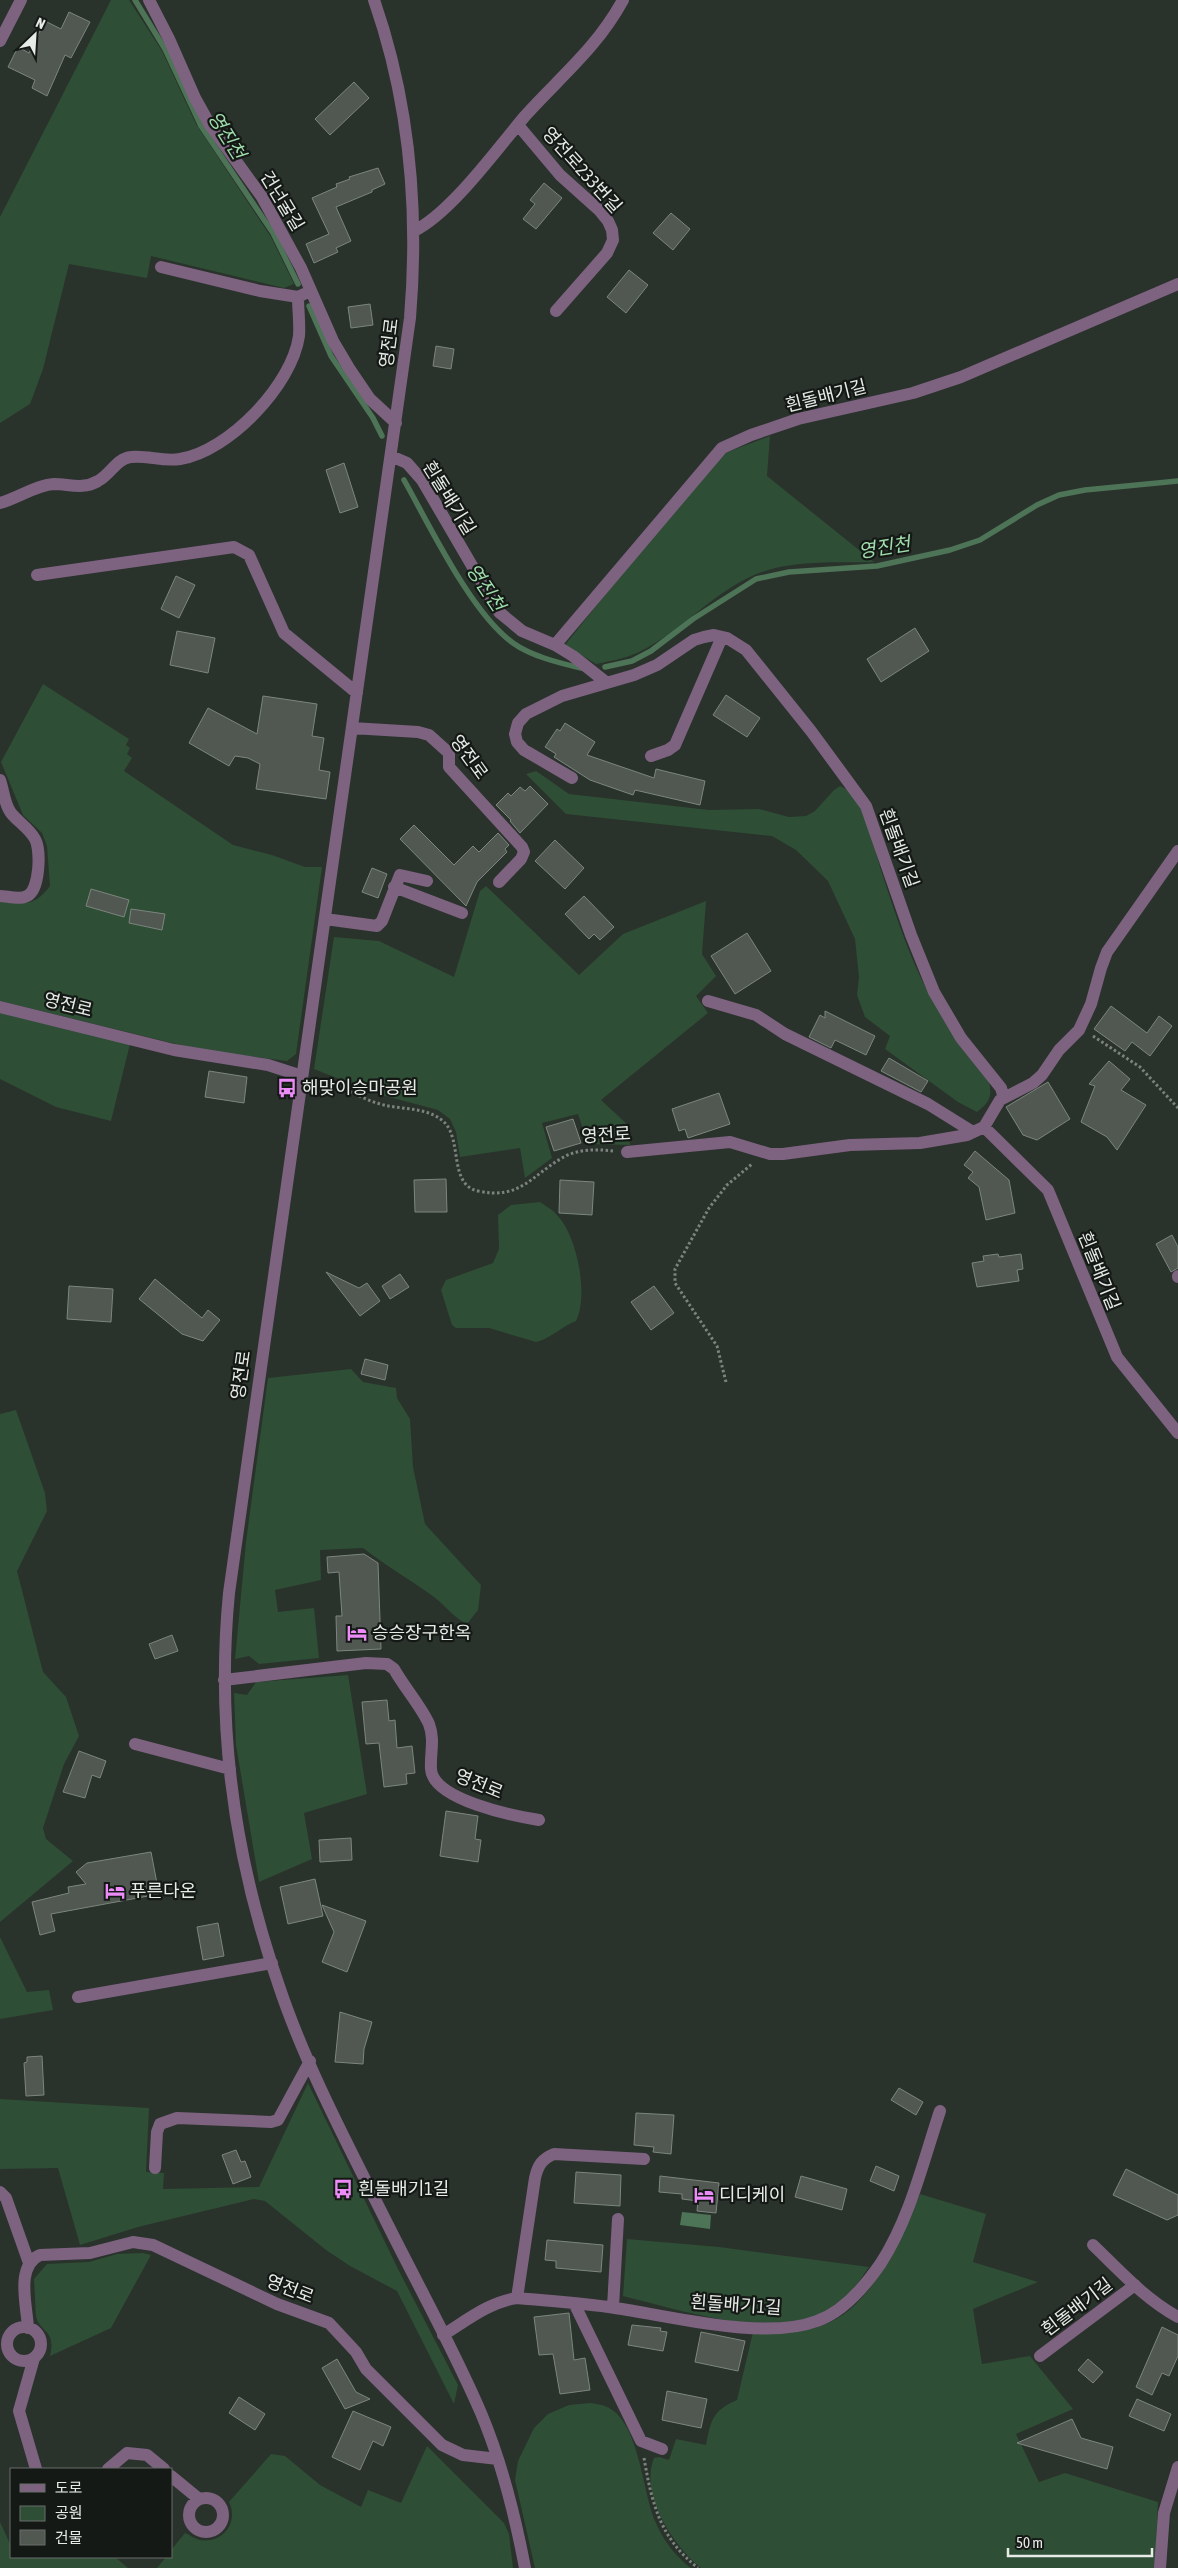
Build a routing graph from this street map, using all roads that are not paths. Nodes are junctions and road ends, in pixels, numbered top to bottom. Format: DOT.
graph roads {
  1 [pos="21,0"];
  2 [pos="149,0"];
  3 [pos="374,0"];
  4 [pos="623,0"];
  5 [pos="0,42"];
  6 [pos="518,125"];
  7 [pos="414,231"];
  8 [pos="161,268"];
  9 [pos="1178,284"];
  10 [pos="311,291"];
  11 [pos="298,298"];
  12 [pos="556,311"];
  13 [pos="396,423"];
  14 [pos="391,456"];
  15 [pos="0,502"];
  16 [pos="37,575"];
  17 [pos="722,637"];
  18 [pos="555,645"];
  19 [pos="607,683"];
  20 [pos="357,693"];
  21 [pos="352,728"];
  22 [pos="651,756"];
  23 [pos="572,778"];
  24 [pos="0,780"];
  25 [pos="1178,851"];
  26 [pos="427,881"];
  27 [pos="499,882"];
  28 [pos="394,887"];
  29 [pos="0,896"];
  30 [pos="462,913"];
  31 [pos="325,919"];
  32 [pos="708,1001"];
  33 [pos="0,1007"];
  34 [pos="302,1076"];
  35 [pos="1004,1098"];
  36 [pos="978,1129"];
  37 [pos="627,1152"];
  38 [pos="1178,1433"];
  39 [pos="224,1680"];
  40 [pos="135,1744"];
  41 [pos="230,1769"];
  42 [pos="540,1820"];
  43 [pos="272,1963"];
  44 [pos="78,1997"];
  45 [pos="310,2061"];
  46 [pos="940,2111"];
  47 [pos="644,2158"];
  48 [pos="155,2168"];
  49 [pos="0,2192"];
  50 [pos="618,2219"];
  51 [pos="1093,2245"];
  52 [pos="29,2263"];
  53 [pos="1135,2285"];
  54 [pos="517,2298"];
  55 [pos="574,2303"];
  56 [pos="613,2307"];
  57 [pos="1178,2316"];
  58 [pos="28,2328"];
  59 [pos="443,2335"];
  60 [pos="1040,2356"];
  61 [pos="34,2358"];
  62 [pos="662,2449"];
  63 [pos="498,2459"];
  64 [pos="1178,2467"];
  65 [pos="36,2468"];
  66 [pos="109,2468"];
  67 [pos="163,2468"];
  68 [pos="172,2477"];
  69 [pos="199,2500"];
  70 [pos="525,2568"];
  71 [pos="1160,2568"];
  1 -- 5 [label="street"];
  2 -- 10 [label="street, 건넌굴길"];
  3 -- 7 [label="street, 영전로"];
  4 -- 6 [label="street, 영전로233번길"];
  6 -- 7 [label="street, 영전로233번길"];
  6 -- 12 [label="street, 영전로233번길"];
  7 -- 13 [label="street, 영전로"];
  8 -- 11 [label="street"];
  9 -- 18 [label="street, 흰돌배기길"];
  10 -- 11 [label="street"];
  10 -- 13 [label="street, 건넌굴길"];
  11 -- 15 [label="street"];
  13 -- 14 [label="street, 영전로"];
  14 -- 18 [label="street, 흰돌배기길"];
  14 -- 20 [label="street, 영전로"];
  16 -- 20 [label="street"];
  17 -- 19 [label="street"];
  17 -- 22 [label="street"];
  17 -- 35 [label="street, 흰돌배기길"];
  18 -- 19 [label="street, 흰돌배기길"];
  19 -- 23 [label="street"];
  20 -- 21 [label="street, 영전로"];
  21 -- 27 [label="street, 영전로"];
  21 -- 31 [label="street, 영전로"];
  24 -- 29 [label="street"];
  25 -- 35 [label="street"];
  26 -- 28 [label="street"];
  28 -- 30 [label="street"];
  28 -- 31 [label="street"];
  31 -- 34 [label="street, 영전로"];
  32 -- 36 [label="street, 흰돌배기길"];
  33 -- 34 [label="street, 영전로"];
  34 -- 39 [label="street, 영전로"];
  35 -- 36 [label="street"];
  36 -- 37 [label="street, 영전로"];
  36 -- 38 [label="street, 흰돌배기길"];
  39 -- 41 [label="street, 영전로"];
  39 -- 42 [label="street, 영전로"];
  40 -- 41 [label="street"];
  41 -- 43 [label="street, 영전로"];
  43 -- 44 [label="street"];
  43 -- 45 [label="street, 영전로"];
  45 -- 48 [label="street"];
  45 -- 59 [label="street, 영전로"];
  46 -- 56 [label="street, 흰돌배기1길"];
  47 -- 54 [label="street"];
  49 -- 52 [label="street"];
  50 -- 56 [label="street"];
  51 -- 53 [label="street, 흰돌배기길"];
  52 -- 58 [label="street"];
  52 -- 63 [label="street, 영전로"];
  53 -- 57 [label="street, 흰돌배기길"];
  53 -- 60 [label="street, 흰돌배기길"];
  54 -- 55 [label="street, 흰돌배기1길"];
  54 -- 59 [label="street, 흰돌배기1길"];
  55 -- 56 [label="street, 흰돌배기1길"];
  55 -- 62 [label="street"];
  58 -- 61 [label="street"];
  58 -- 61 [label="street"];
  59 -- 63 [label="street, 영전로"];
  61 -- 65 [label="street"];
  63 -- 70 [label="street, 영전로"];
  64 -- 71 [label="street"];
  66 -- 67 [label="street"];
  68 -- 69 [label="street"];
}
